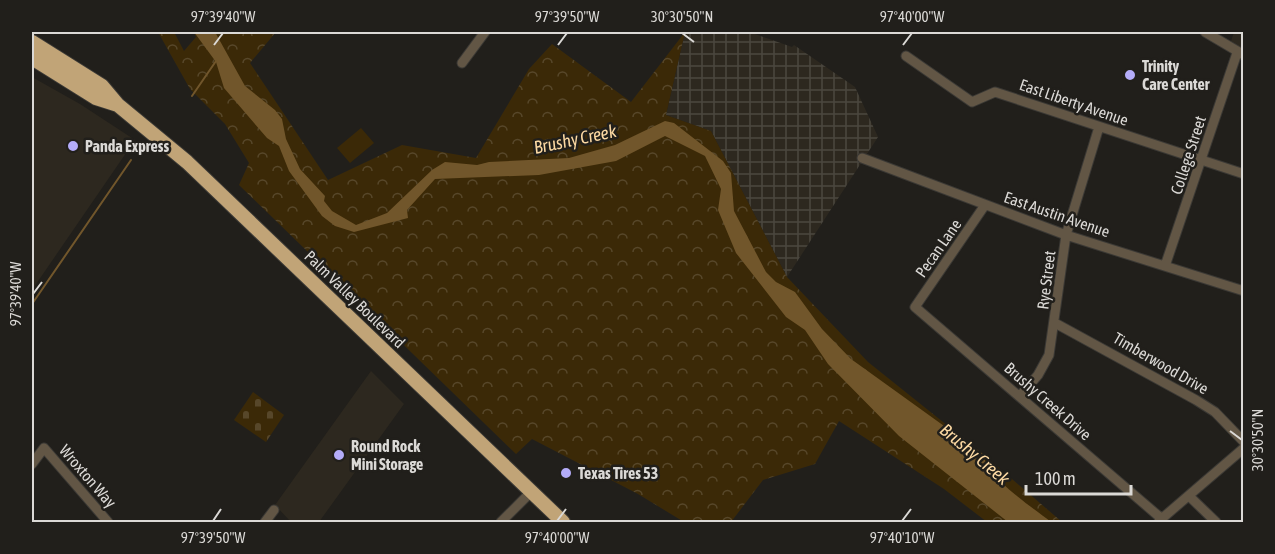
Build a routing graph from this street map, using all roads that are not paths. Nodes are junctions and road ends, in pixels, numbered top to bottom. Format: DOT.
graph roads {
  1 [pos="485,32"];
  2 [pos="1205,32"];
  3 [pos="32,42"];
  4 [pos="1240,54"];
  5 [pos="906,56"];
  6 [pos="32,58"];
  7 [pos="462,63"];
  8 [pos="118,105"];
  9 [pos="1099,127"];
  10 [pos="862,158"];
  11 [pos="1202,161"];
  12 [pos="1244,174"];
  13 [pos="985,205"];
  14 [pos="1066,235"];
  15 [pos="1165,266"];
  16 [pos="1244,291"];
  17 [pos="915,307"];
  18 [pos="1056,323"];
  19 [pos="1020,396"];
  20 [pos="1244,442"];
  21 [pos="1244,448"];
  22 [pos="32,464"];
  23 [pos="531,492"];
  24 [pos="1189,496"];
  25 [pos="274,510"];
  26 [pos="1160,521"];
  27 [pos="108,522"];
  28 [pos="265,522"];
  29 [pos="501,522"];
  30 [pos="563,522"];
  31 [pos="1216,522"];
  1 -- 7 [label="street"];
  2 -- 4 [label="street"];
  3 -- 8 [label="highway, Palm Valley Boulevard"];
  4 -- 11 [label="street, College Street"];
  5 -- 9 [label="street, East Liberty Avenue"];
  6 -- 8 [label="highway, Palm Valley Boulevard"];
  8 -- 23 [label="highway, Palm Valley Boulevard"];
  9 -- 11 [label="street, East Liberty Avenue"];
  9 -- 14 [label="street, Rye Street"];
  10 -- 13 [label="street, East Austin Avenue"];
  11 -- 12 [label="street, East Liberty Avenue"];
  11 -- 15 [label="street, College Street"];
  13 -- 14 [label="street, East Austin Avenue"];
  13 -- 17 [label="street, Pecan Lane"];
  14 -- 15 [label="street, East Austin Avenue"];
  14 -- 18 [label="street, Rye Street"];
  15 -- 16 [label="street, East Austin Avenue"];
  17 -- 19 [label="street, Brushy Creek Drive"];
  18 -- 19 [label="street, Rye Street"];
  18 -- 20 [label="street, Timberwood Drive"];
  19 -- 26 [label="street, Brushy Creek Drive"];
  21 -- 24 [label="street"];
  22 -- 27 [label="street, Wroxton Way"];
  23 -- 29 [label="street"];
  23 -- 30 [label="highway, Palm Valley Boulevard"];
  24 -- 26 [label="street"];
  24 -- 31 [label="street"];
  25 -- 28 [label="street"];
}
